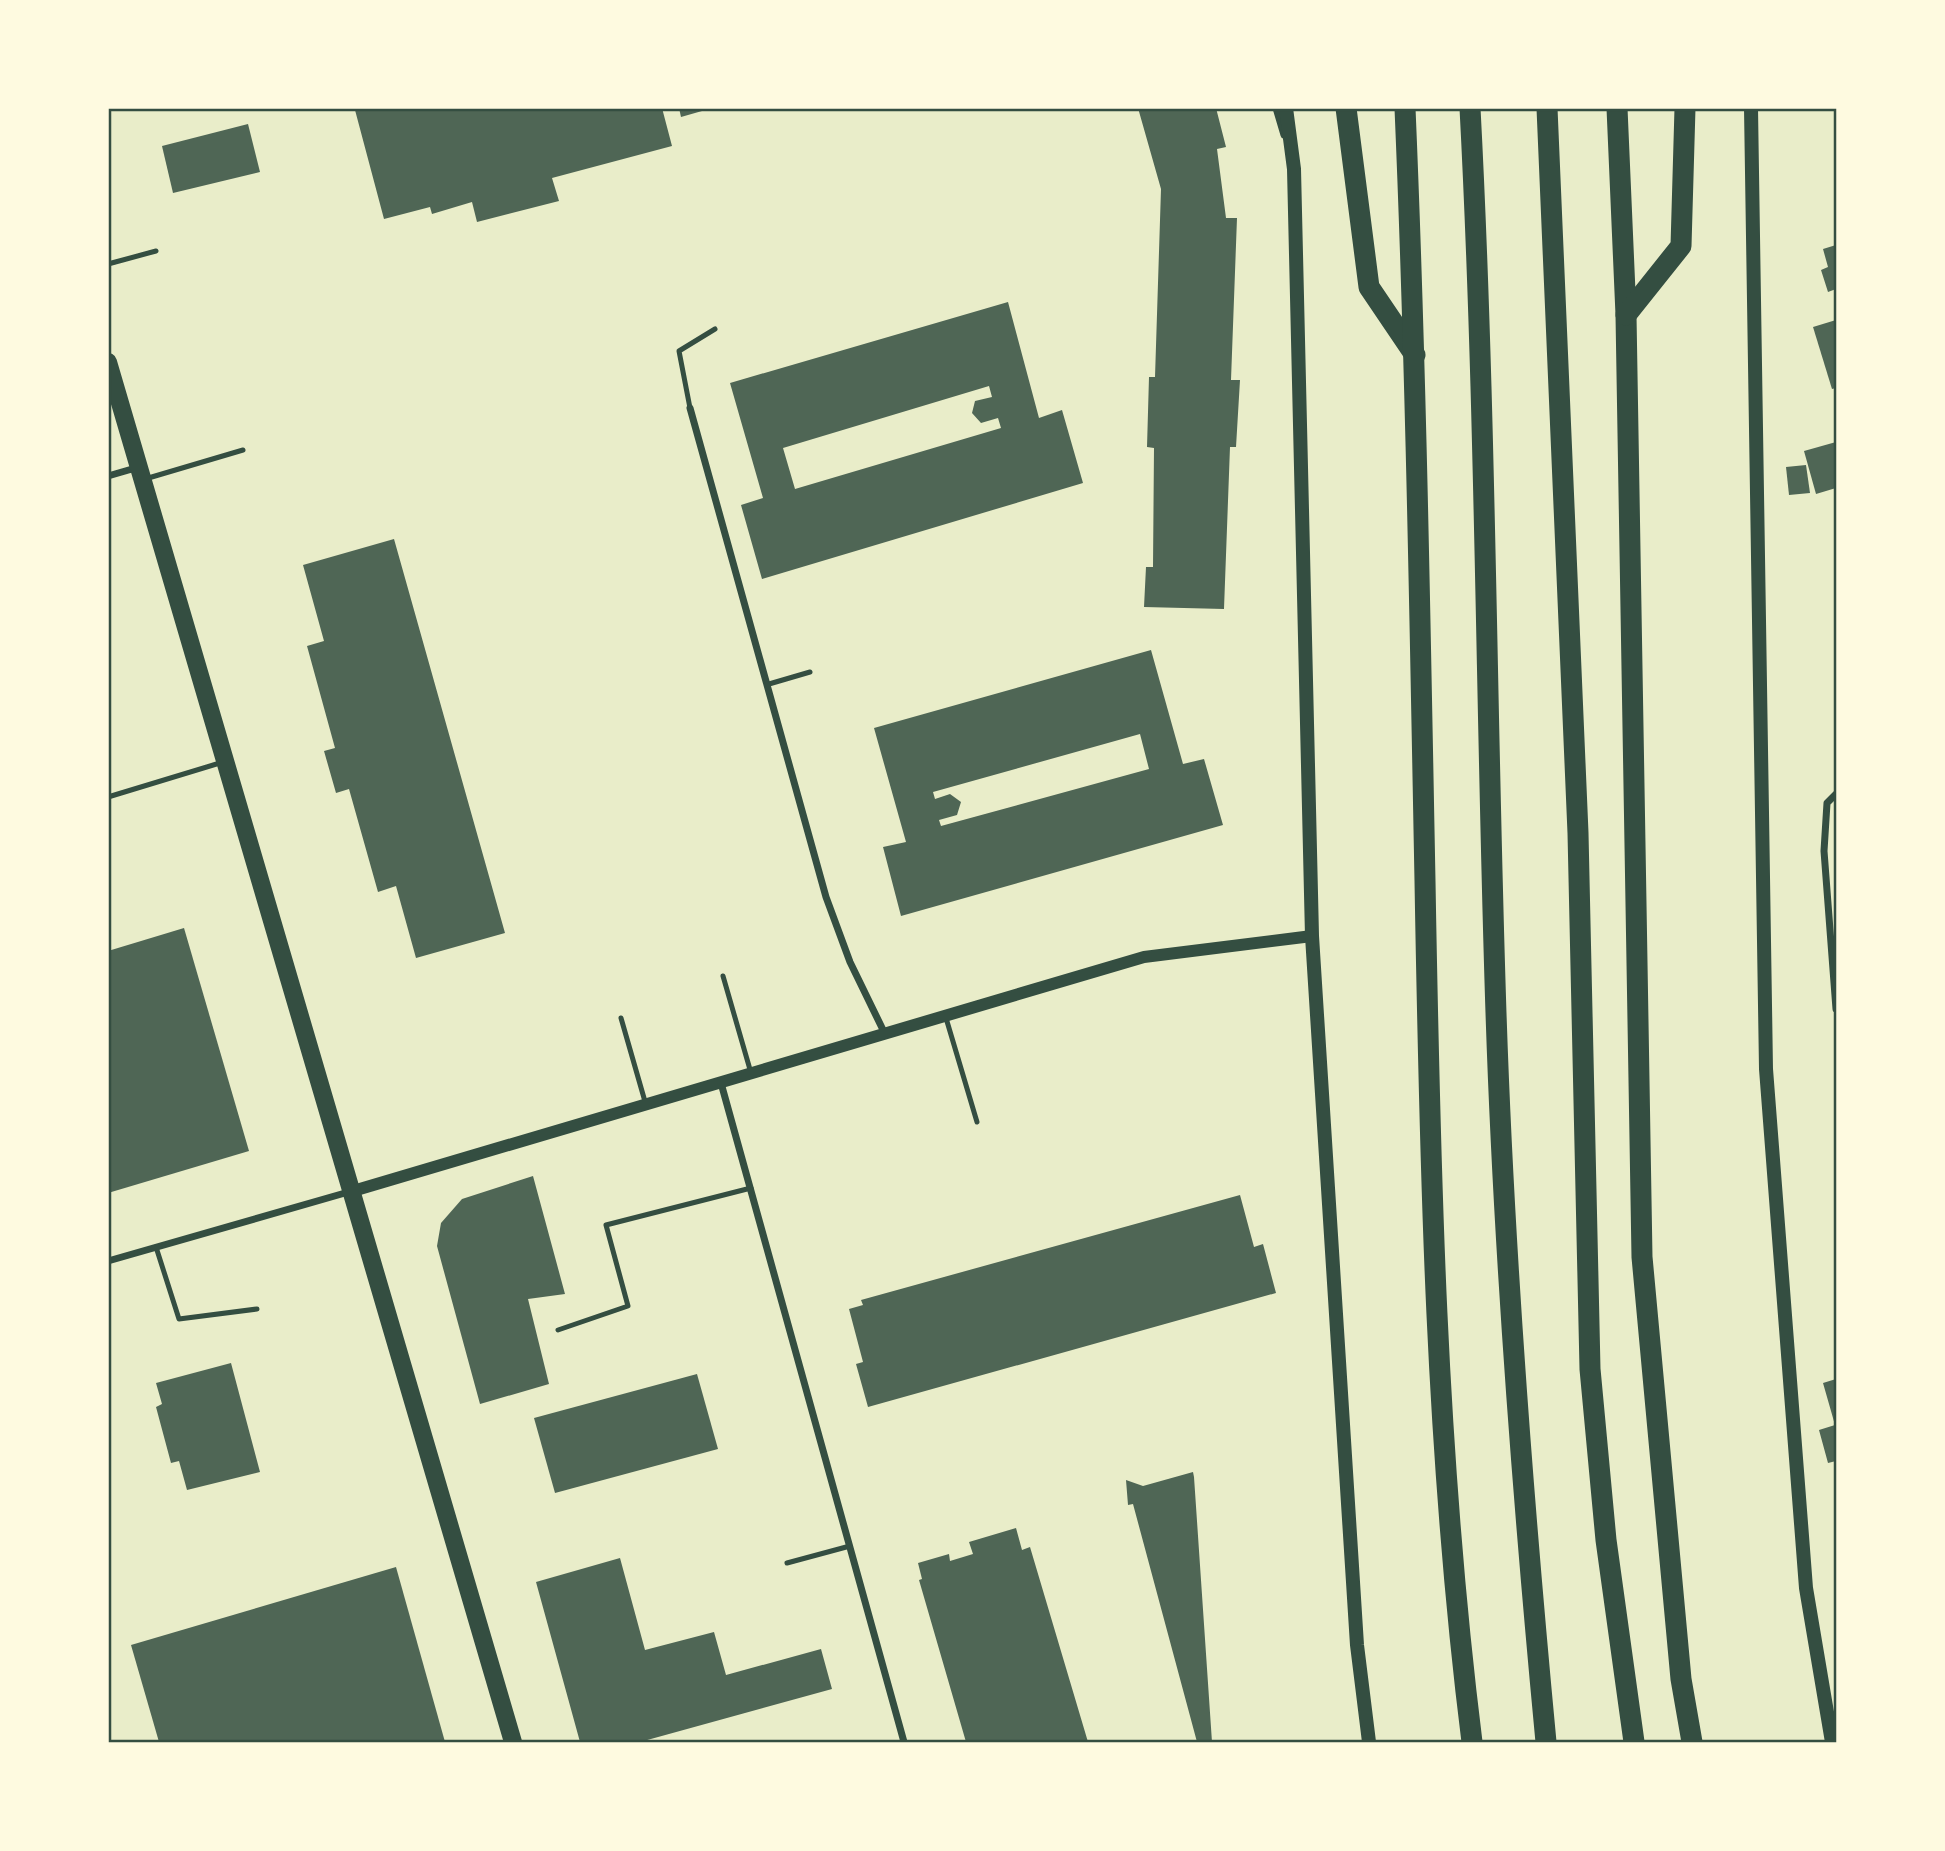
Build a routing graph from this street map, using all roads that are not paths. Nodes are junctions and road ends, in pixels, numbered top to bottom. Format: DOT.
graph roads {
  1 [pos="1276,108"];
  2 [pos="1286,108"];
  3 [pos="1346,108"];
  4 [pos="1405,108"];
  5 [pos="1470,108"];
  6 [pos="1547,108"];
  7 [pos="1617,108"];
  8 [pos="1685,108"];
  9 [pos="1751,108"];
  10 [pos="1294,169"];
  11 [pos="156,251"];
  12 [pos="108,264"];
  13 [pos="1626,315"];
  14 [pos="715,329"];
  15 [pos="1416,356"];
  16 [pos="108,362"];
  17 [pos="690,408"];
  18 [pos="243,450"];
  19 [pos="141,473"];
  20 [pos="108,477"];
  21 [pos="810,672"];
  22 [pos="769,684"];
  23 [pos="226,761"];
  24 [pos="1836,793"];
  25 [pos="108,797"];
  26 [pos="1312,936"];
  27 [pos="723,976"];
  28 [pos="1836,1009"];
  29 [pos="945,1016"];
  30 [pos="621,1018"];
  31 [pos="885,1034"];
  32 [pos="751,1073"];
  33 [pos="721,1083"];
  34 [pos="646,1105"];
  35 [pos="977,1122"];
  36 [pos="751,1188"];
  37 [pos="353,1191"];
  38 [pos="156,1247"];
  39 [pos="108,1261"];
  40 [pos="257,1309"];
  41 [pos="558,1330"];
  42 [pos="850,1546"];
  43 [pos="788,1563"];
  44 [pos="513,1742"];
  45 [pos="904,1742"];
  46 [pos="1369,1742"];
  47 [pos="1472,1742"];
  48 [pos="1546,1742"];
  49 [pos="1634,1742"];
  50 [pos="1692,1742"];
  51 [pos="1832,1742"];
  1 -- 10 [label="street"];
  2 -- 10 [label="main road"];
  3 -- 15 [label="highway"];
  4 -- 15 [label="highway"];
  5 -- 48 [label="highway"];
  6 -- 49 [label="highway"];
  7 -- 13 [label="highway"];
  8 -- 13 [label="highway"];
  9 -- 51 [label="main road"];
  10 -- 26 [label="main road"];
  11 -- 12 [label="lane"];
  13 -- 50 [label="highway"];
  14 -- 17 [label="lane"];
  15 -- 47 [label="highway"];
  16 -- 19 [label="main road"];
  17 -- 22 [label="street"];
  18 -- 19 [label="lane"];
  19 -- 20 [label="street"];
  19 -- 23 [label="main road"];
  21 -- 22 [label="lane"];
  22 -- 31 [label="street"];
  23 -- 25 [label="lane"];
  23 -- 37 [label="main road"];
  24 -- 28 [label="street"];
  26 -- 29 [label="street"];
  26 -- 46 [label="main road"];
  27 -- 32 [label="lane"];
  29 -- 31 [label="street"];
  29 -- 35 [label="lane"];
  30 -- 34 [label="lane"];
  31 -- 32 [label="street"];
  32 -- 33 [label="street"];
  33 -- 34 [label="street"];
  33 -- 36 [label="street"];
  34 -- 37 [label="street"];
  36 -- 41 [label="lane"];
  36 -- 42 [label="street"];
  37 -- 38 [label="street"];
  37 -- 44 [label="main road"];
  38 -- 39 [label="street"];
  38 -- 40 [label="lane"];
  42 -- 43 [label="lane"];
  42 -- 45 [label="street"];
}
